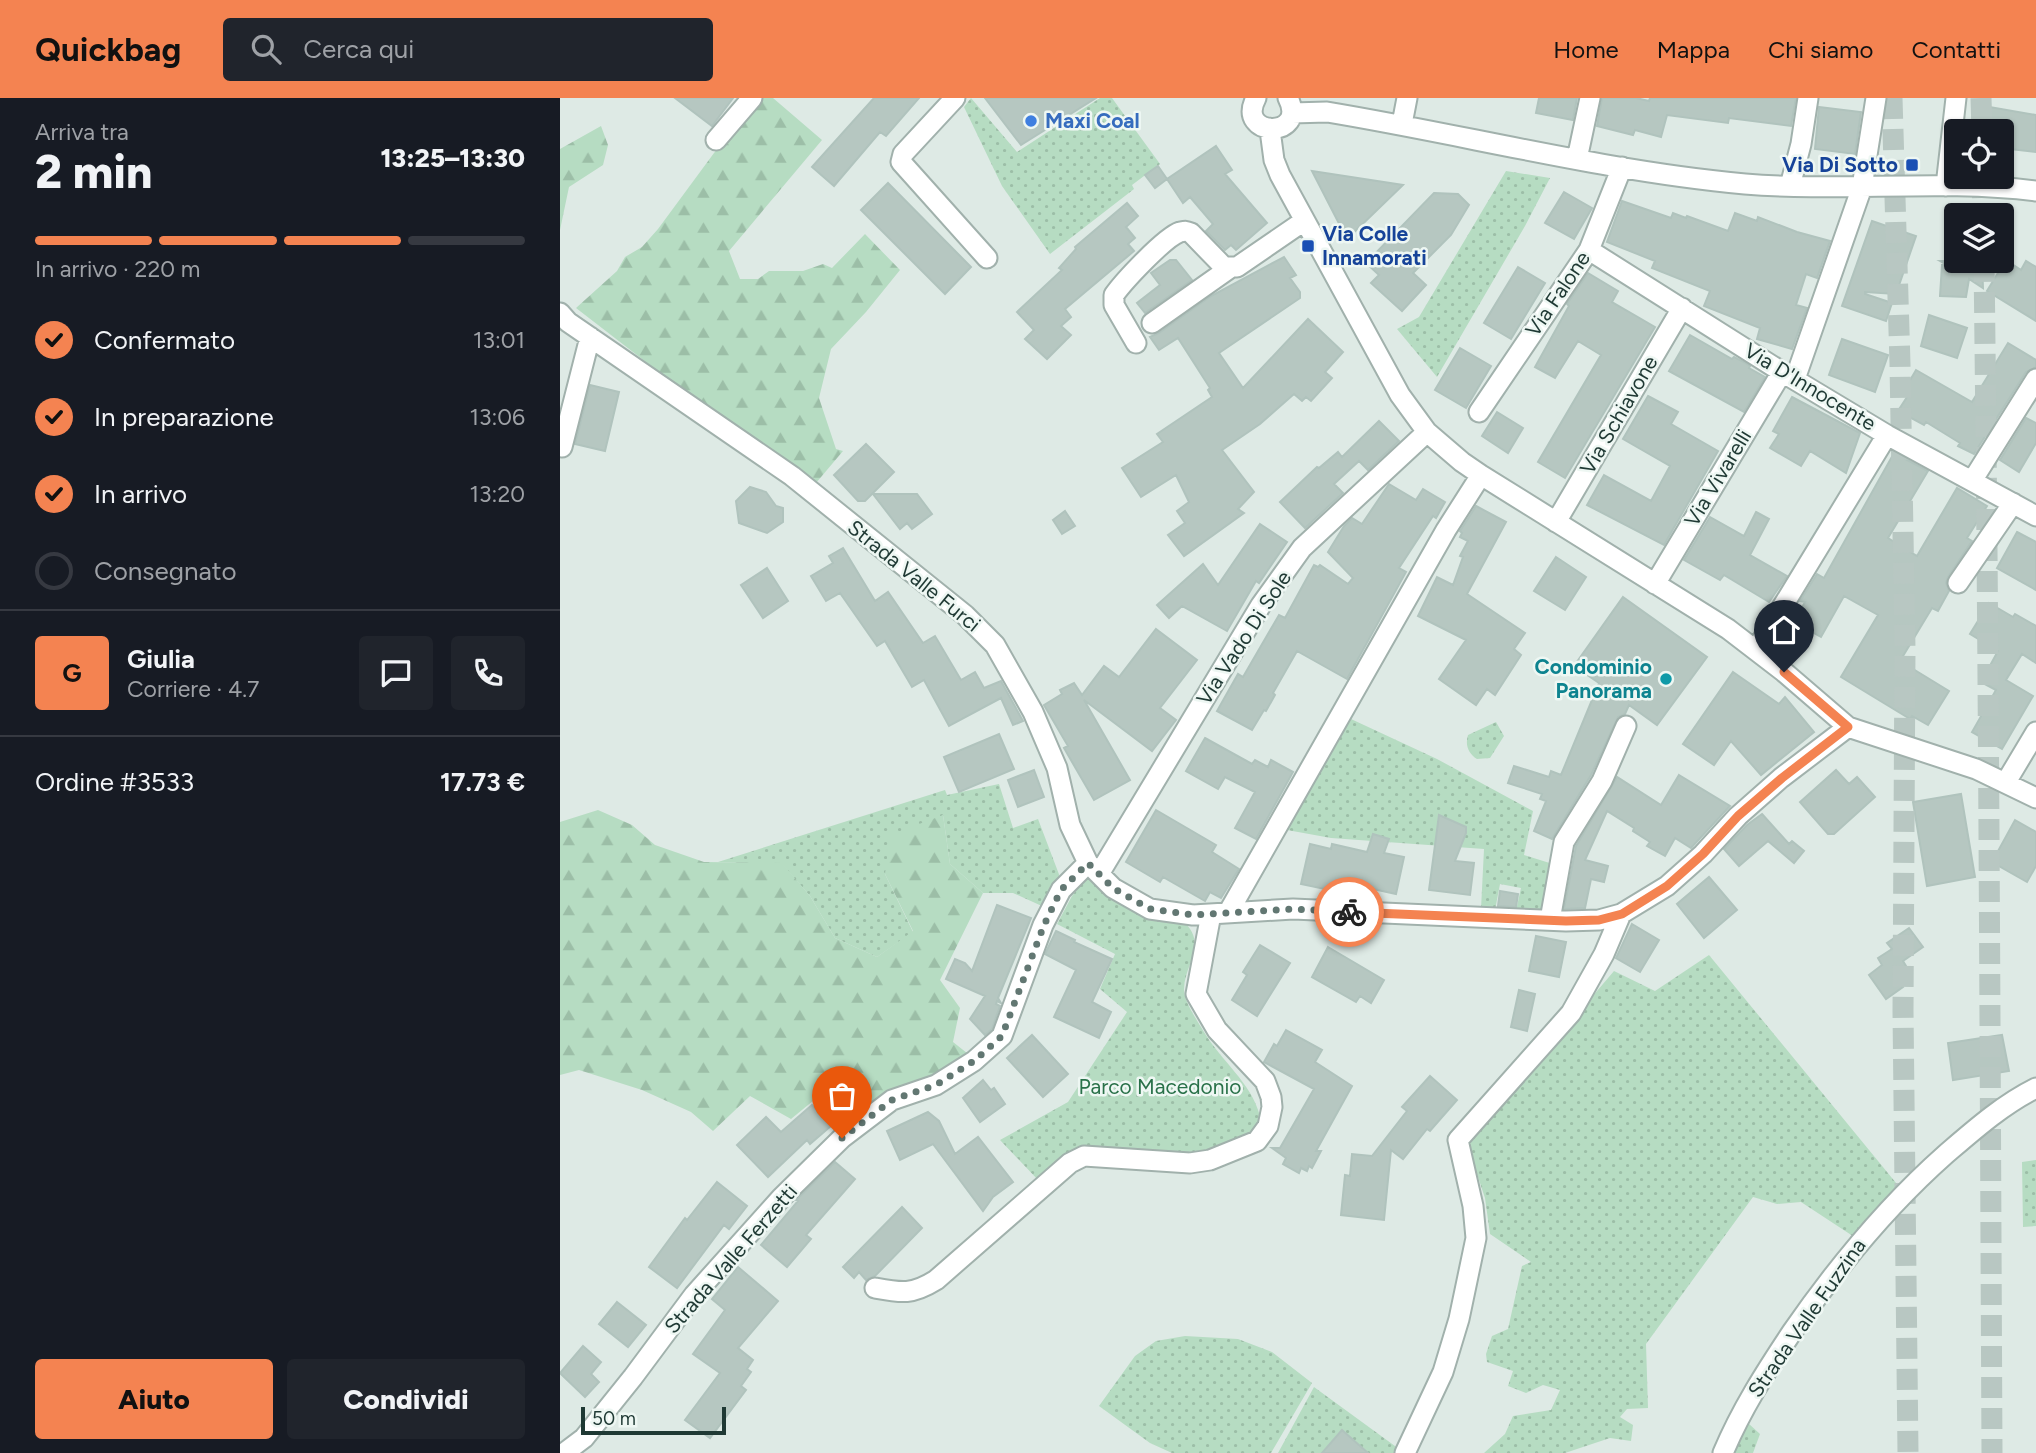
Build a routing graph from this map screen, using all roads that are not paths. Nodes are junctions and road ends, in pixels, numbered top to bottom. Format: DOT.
graph roads {
  1 [pos="752,98"];
  2 [pos="955,98"];
  3 [pos="1407,98"];
  4 [pos="1590,98"];
  5 [pos="1808,98"];
  6 [pos="1876,98"];
  7 [pos="1956,98"];
  8 [pos="1253,99"];
  9 [pos="1290,106"];
  10 [pos="1954,119"];
  11 [pos="1402,124"];
  12 [pos="1270,130"];
  13 [pos="716,140"];
  14 [pos="1577,159"];
  15 [pos="1622,167"];
  16 [pos="1790,186"];
  17 [pos="1944,186"];
  18 [pos="1862,187"];
  19 [pos="2000,189"];
  20 [pos="2036,191"];
  21 [pos="1304,221"];
  22 [pos="1589,250"];
  23 [pos="987,258"];
  24 [pos="1230,268"];
  25 [pos="1682,308"];
  26 [pos="560,313"];
  27 [pos="1152,323"];
  28 [pos="590,337"];
  29 [pos="1136,343"];
  30 [pos="1788,376"];
  31 [pos="2036,379"];
  32 [pos="1479,412"];
  33 [pos="1427,432"];
  34 [pos="1887,435"];
  35 [pos="562,447"];
  36 [pos="1481,475"];
  37 [pos="1972,481"];
  38 [pos="2013,503"];
  39 [pos="2036,516"];
  40 [pos="1556,522"];
  41 [pos="1958,583"];
  42 [pos="1655,584"];
  43 [pos="1756,650"];
  44 [pos="1626,726"];
  45 [pos="1848,727"];
  46 [pos="2036,732"];
  47 [pos="2006,782"];
  48 [pos="2036,798"];
  49 [pos="1093,868"];
  50 [pos="1219,913"];
  51 [pos="1622,914"];
  52 [pos="1549,920"];
  53 [pos="2036,1088"];
  54 [pos="875,1288"];
  55 [pos="564,1453"];
  56 [pos="1405,1453"];
  57 [pos="1723,1453"];
  1 -- 13 [label="street"];
  2 -- 23 [label="street"];
  3 -- 11 [label="street"];
  4 -- 14 [label="street"];
  5 -- 16 [label="street"];
  6 -- 18 [label="street, Via Vivarelli"];
  7 -- 10 [label="street"];
  8 -- 12 [label="street"];
  9 -- 11 [label="street"];
  9 -- 12 [label="street"];
  11 -- 14 [label="street"];
  12 -- 21 [label="street"];
  14 -- 15 [label="street"];
  15 -- 16 [label="street"];
  15 -- 22 [label="street, Via Falone"];
  16 -- 18 [label="street"];
  17 -- 18 [label="street"];
  18 -- 30 [label="street, Via Vivarelli"];
  19 -- 20 [label="street"];
  21 -- 24 [label="street"];
  21 -- 33 [label="street"];
  22 -- 25 [label="street, Via D'Innocente"];
  22 -- 32 [label="street, Via Falone"];
  24 -- 27 [label="street"];
  24 -- 29 [label="street"];
  25 -- 30 [label="street, Via D'Innocente"];
  25 -- 40 [label="street, Via Schiavone"];
  26 -- 28 [label="street, Strada Valle Furci"];
  28 -- 35 [label="street"];
  28 -- 49 [label="street, Strada Valle Furci"];
  30 -- 34 [label="street, Via D'Innocente"];
  30 -- 42 [label="street, Via Vivarelli"];
  31 -- 37 [label="street"];
  33 -- 36 [label="street"];
  33 -- 49 [label="street, Via Vado Di Sole"];
  34 -- 37 [label="street, Via D'Innocente"];
  34 -- 43 [label="street"];
  36 -- 40 [label="street"];
  36 -- 50 [label="street"];
  37 -- 38 [label="street, Via D'Innocente"];
  38 -- 39 [label="street, Via D'Innocente"];
  38 -- 41 [label="street"];
  40 -- 42 [label="street"];
  42 -- 43 [label="street"];
  43 -- 45 [label="street"];
  44 -- 52 [label="street"];
  45 -- 47 [label="street"];
  45 -- 51 [label="street, Strada Valle Furci"];
  46 -- 47 [label="street"];
  47 -- 48 [label="street"];
  49 -- 50 [label="street, Strada Valle Furci"];
  49 -- 55 [label="street, Strada Valle Ferzetti"];
  50 -- 52 [label="street, Strada Valle Furci"];
  50 -- 54 [label="street"];
  51 -- 52 [label="street, Strada Valle Furci"];
  51 -- 56 [label="street"];
  53 -- 57 [label="street, Strada Valle Fuzzina"];
}
